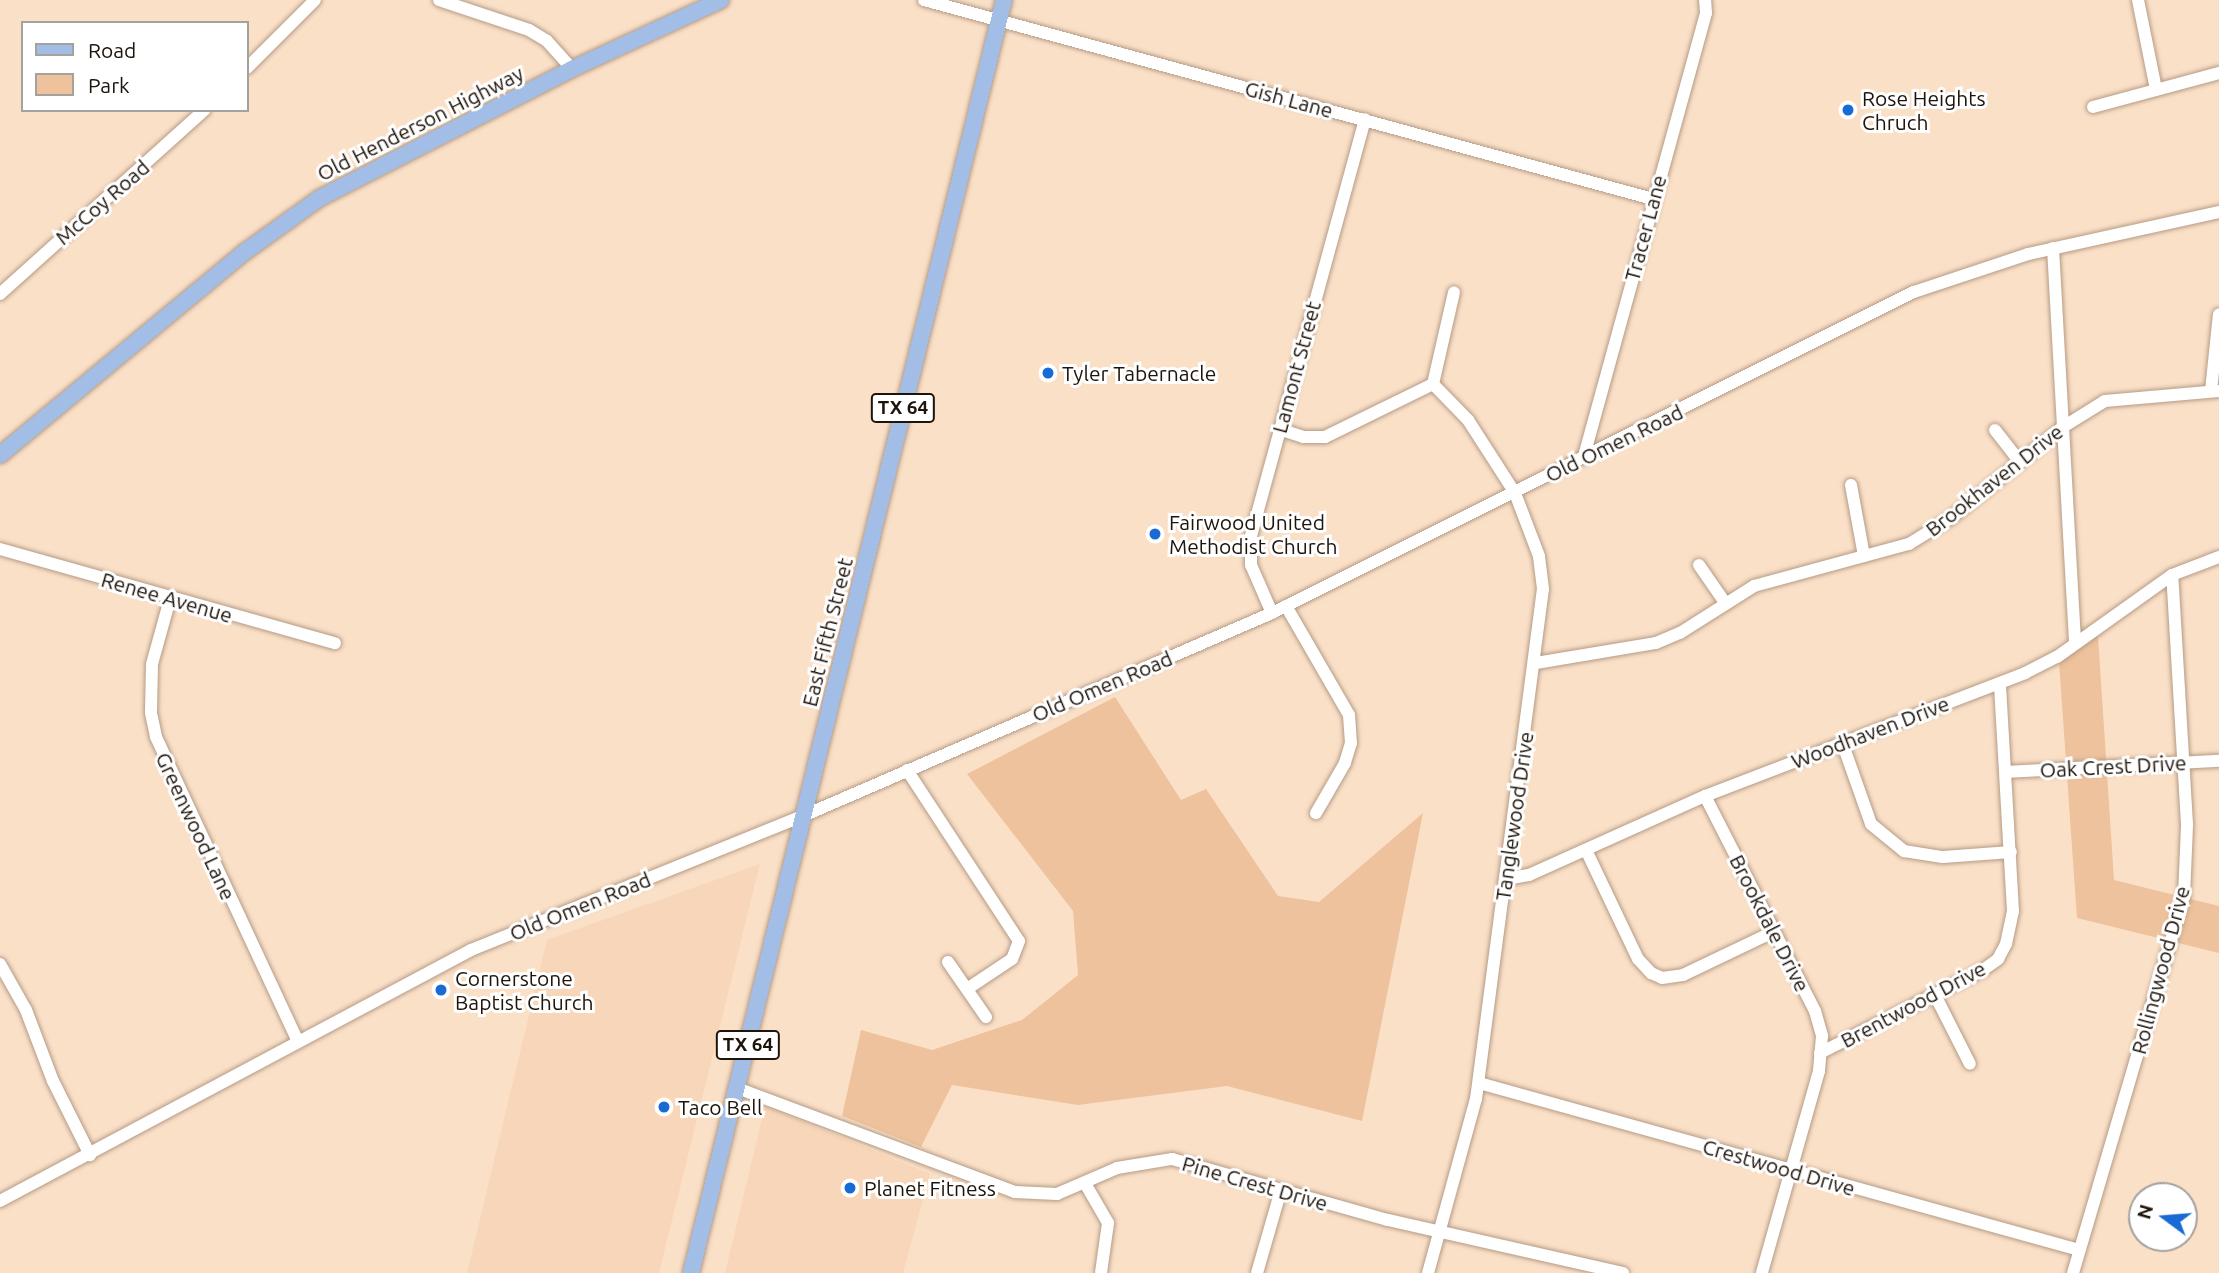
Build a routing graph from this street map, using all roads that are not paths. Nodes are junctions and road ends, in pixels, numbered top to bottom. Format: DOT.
graph roads {
  1 [pos="315,0"];
  2 [pos="439,0"];
  3 [pos="721,0"];
  4 [pos="924,0"];
  5 [pos="1004,0"];
  6 [pos="1705,0"];
  7 [pos="2138,0"];
  8 [pos="999,20"];
  9 [pos="248,67"];
  10 [pos="572,68"];
  11 [pos="2219,73"];
  12 [pos="2156,89"];
  13 [pos="2093,107"];
  14 [pos="202,112"];
  15 [pos="1365,119"];
  16 [pos="1653,199"];
  17 [pos="2218,216"];
  18 [pos="2053,248"];
  19 [pos="1454,292"];
  20 [pos="0,294"];
  21 [pos="2219,314"];
  22 [pos="1433,384"];
  23 [pos="2215,391"];
  24 [pos="2063,427"];
  25 [pos="1279,429"];
  26 [pos="1995,430"];
  27 [pos="0,455"];
  28 [pos="1584,456"];
  29 [pos="2020,462"];
  30 [pos="1851,485"];
  31 [pos="1514,493"];
  32 [pos="0,549"];
  33 [pos="1864,556"];
  34 [pos="2219,557"];
  35 [pos="1699,565"];
  36 [pos="2172,575"];
  37 [pos="170,599"];
  38 [pos="1726,604"];
  39 [pos="1286,606"];
  40 [pos="1272,613"];
  41 [pos="2075,642"];
  42 [pos="335,643"];
  43 [pos="1536,663"];
  44 [pos="2000,684"];
  45 [pos="1842,742"];
  46 [pos="2183,761"];
  47 [pos="2219,761"];
  48 [pos="906,771"];
  49 [pos="2006,772"];
  50 [pos="1705,796"];
  51 [pos="1316,813"];
  52 [pos="803,816"];
  53 [pos="1586,850"];
  54 [pos="2011,852"];
  55 [pos="1506,879"];
  56 [pos="1773,932"];
  57 [pos="948,962"];
  58 [pos="0,964"];
  59 [pos="967,989"];
  60 [pos="1935,995"];
  61 [pos="986,1017"];
  62 [pos="298,1042"];
  63 [pos="1820,1053"];
  64 [pos="1970,1064"];
  65 [pos="1479,1083"];
  66 [pos="737,1088"];
  67 [pos="90,1155"];
  68 [pos="1790,1171"];
  69 [pos="1086,1185"];
  70 [pos="1281,1190"];
  71 [pos="0,1201"];
  72 [pos="1439,1233"];
  73 [pos="2079,1250"];
  74 [pos="691,1273"];
  75 [pos="1101,1273"];
  76 [pos="1257,1273"];
  77 [pos="1428,1273"];
  78 [pos="1623,1273"];
  79 [pos="1762,1273"];
  80 [pos="2073,1273"];
  1 -- 9 [label="street"];
  2 -- 10 [label="street"];
  3 -- 10 [label="main road, Old Henderson Highway"];
  4 -- 8 [label="street, Gish Lane"];
  5 -- 8 [label="main road, East Fifth Street / TX 64"];
  6 -- 16 [label="street, Tracer Lane"];
  7 -- 12 [label="street"];
  8 -- 15 [label="street, Gish Lane"];
  8 -- 52 [label="main road, East Fifth Street / TX 64"];
  10 -- 27 [label="main road, Old Henderson Highway"];
  11 -- 12 [label="street"];
  12 -- 13 [label="street"];
  14 -- 20 [label="street, McCoy Road"];
  15 -- 16 [label="street, Gish Lane"];
  15 -- 25 [label="street, Lamont Street"];
  16 -- 28 [label="street, Tracer Lane"];
  17 -- 18 [label="street, Old Omen Road"];
  18 -- 24 [label="street"];
  18 -- 28 [label="street, Old Omen Road"];
  19 -- 22 [label="street"];
  21 -- 23 [label="street"];
  22 -- 25 [label="street"];
  22 -- 31 [label="street, Tanglewood Drive"];
  23 -- 24 [label="street, Brookhaven Drive"];
  24 -- 29 [label="street, Brookhaven Drive"];
  24 -- 41 [label="street"];
  25 -- 40 [label="street, Lamont Street"];
  26 -- 29 [label="street"];
  28 -- 31 [label="street, Old Omen Road"];
  29 -- 33 [label="street, Brookhaven Drive"];
  30 -- 33 [label="street"];
  31 -- 39 [label="street, Old Omen Road"];
  31 -- 43 [label="street, Tanglewood Drive"];
  32 -- 37 [label="street, Renee Avenue"];
  33 -- 38 [label="street, Brookhaven Drive"];
  34 -- 36 [label="street, Woodhaven Drive"];
  35 -- 38 [label="street"];
  36 -- 41 [label="street, Woodhaven Drive"];
  36 -- 46 [label="street, Rollingwood Drive"];
  37 -- 42 [label="street, Renee Avenue"];
  37 -- 62 [label="street, Greenwood Lane"];
  38 -- 43 [label="street, Brookhaven Drive"];
  39 -- 40 [label="street, Old Omen Road"];
  39 -- 51 [label="street"];
  40 -- 48 [label="street, Old Omen Road"];
  41 -- 44 [label="street, Woodhaven Drive"];
  43 -- 55 [label="street, Tanglewood Drive"];
  44 -- 45 [label="street, Woodhaven Drive"];
  44 -- 49 [label="street, Brentwood Drive"];
  45 -- 50 [label="street, Woodhaven Drive"];
  45 -- 54 [label="street"];
  46 -- 47 [label="street, Oak Crest Drive"];
  46 -- 49 [label="street, Oak Crest Drive"];
  46 -- 73 [label="street, Rollingwood Drive"];
  48 -- 52 [label="street, Old Omen Road"];
  48 -- 59 [label="street"];
  49 -- 54 [label="street, Brentwood Drive"];
  50 -- 53 [label="street, Woodhaven Drive"];
  50 -- 56 [label="street, Brookdale Drive"];
  52 -- 62 [label="street, Old Omen Road"];
  52 -- 66 [label="main road, East Fifth Street / TX 64"];
  53 -- 55 [label="street, Woodhaven Drive"];
  53 -- 56 [label="street"];
  54 -- 60 [label="street, Brentwood Drive"];
  55 -- 65 [label="street, Tanglewood Drive"];
  56 -- 63 [label="street, Brookdale Drive"];
  57 -- 59 [label="street"];
  58 -- 67 [label="street"];
  59 -- 61 [label="street"];
  60 -- 63 [label="street, Brentwood Drive"];
  60 -- 64 [label="street"];
  62 -- 67 [label="street, Old Omen Road"];
  63 -- 68 [label="street, Brentwood Drive"];
  65 -- 68 [label="street, Crestwood Drive"];
  65 -- 72 [label="street, Tanglewood Drive"];
  66 -- 69 [label="street, Pine Crest Drive"];
  66 -- 74 [label="main road, East Fifth Street / TX 64"];
  67 -- 71 [label="street, Old Omen Road"];
  68 -- 73 [label="street, Crestwood Drive"];
  68 -- 79 [label="street, Brentwood Drive"];
  69 -- 70 [label="street, Pine Crest Drive"];
  69 -- 75 [label="street"];
  70 -- 72 [label="street, Pine Crest Drive"];
  70 -- 76 [label="street"];
  72 -- 77 [label="street, Tanglewood Drive"];
  72 -- 78 [label="street, Pine Crest Drive"];
  73 -- 80 [label="street, Rollingwood Drive"];
}
